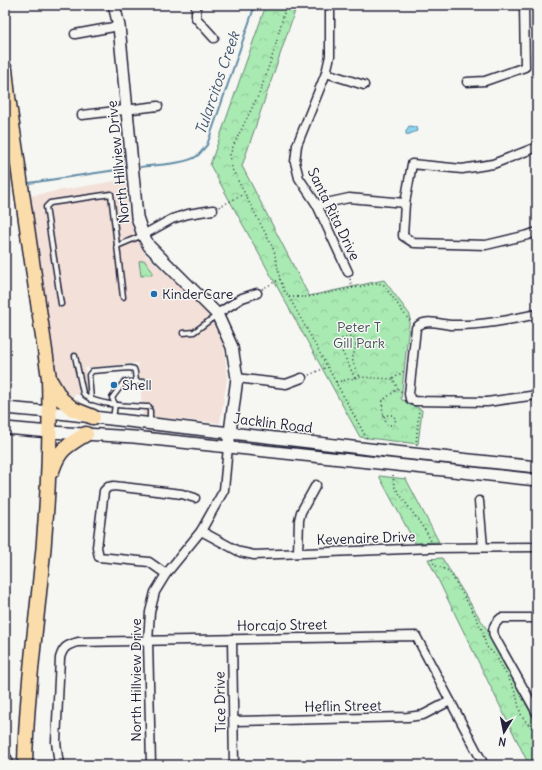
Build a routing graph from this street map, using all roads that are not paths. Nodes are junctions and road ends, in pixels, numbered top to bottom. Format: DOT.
graph roads {
  1 [pos="114,5"];
  2 [pos="196,5"];
  3 [pos="330,5"];
  4 [pos="524,5"];
  5 [pos="119,26"];
  6 [pos="74,34"];
  7 [pos="214,38"];
  8 [pos="5,69"];
  9 [pos="326,73"];
  10 [pos="467,82"];
  11 [pos="364,85"];
  12 [pos="158,106"];
  13 [pos="127,110"];
  14 [pos="82,115"];
  15 [pos="537,147"];
  16 [pos="405,203"];
  17 [pos="317,205"];
  18 [pos="213,210"];
  19 [pos="537,232"];
  20 [pos="143,235"];
  21 [pos="117,246"];
  22 [pos="348,272"];
  23 [pos="257,293"];
  24 [pos="123,297"];
  25 [pos="61,304"];
  26 [pos="218,314"];
  27 [pos="537,314"];
  28 [pos="183,333"];
  29 [pos="75,356"];
  30 [pos="49,378"];
  31 [pos="237,378"];
  32 [pos="302,378"];
  33 [pos="136,382"];
  34 [pos="146,382"];
  35 [pos="537,395"];
  36 [pos="91,400"];
  37 [pos="115,404"];
  38 [pos="5,408"];
  39 [pos="50,412"];
  40 [pos="93,417"];
  41 [pos="113,419"];
  42 [pos="150,423"];
  43 [pos="5,428"];
  44 [pos="50,432"];
  45 [pos="230,432"];
  46 [pos="86,434"];
  47 [pos="228,447"];
  48 [pos="537,467"];
  49 [pos="537,480"];
  50 [pos="49,483"];
  51 [pos="316,485"];
  52 [pos="195,498"];
  53 [pos="479,501"];
  54 [pos="201,531"];
  55 [pos="483,547"];
  56 [pos="537,547"];
  57 [pos="298,553"];
  58 [pos="166,574"];
  59 [pos="537,618"];
  60 [pos="232,639"];
  61 [pos="148,641"];
  62 [pos="450,701"];
  63 [pos="537,712"];
  64 [pos="234,720"];
  65 [pos="5,760"];
  66 [pos="6,765"];
  67 [pos="25,765"];
  68 [pos="59,765"];
  69 [pos="152,765"];
  70 [pos="234,765"];
  71 [pos="484,765"];
  1 -- 5 [label="main road, North Hillview Drive"];
  2 -- 7 [label="street"];
  3 -- 9 [label="street, Santa Rita Drive"];
  4 -- 10 [label="street"];
  5 -- 6 [label="street"];
  5 -- 13 [label="main road, North Hillview Drive"];
  8 -- 30 [label="highway"];
  9 -- 11 [label="street"];
  9 -- 17 [label="street, Santa Rita Drive"];
  12 -- 13 [label="street"];
  13 -- 14 [label="street"];
  13 -- 20 [label="main road, North Hillview Drive"];
  15 -- 16 [label="street"];
  16 -- 17 [label="street"];
  16 -- 19 [label="street"];
  17 -- 22 [label="street, Santa Rita Drive"];
  18 -- 20 [label="street"];
  20 -- 21 [label="lane"];
  20 -- 26 [label="main road, North Hillview Drive"];
  21 -- 24 [label="lane"];
  21 -- 25 [label="lane"];
  23 -- 26 [label="street"];
  26 -- 28 [label="lane"];
  26 -- 31 [label="main road, North Hillview Drive"];
  27 -- 35 [label="street"];
  29 -- 36 [label="lane"];
  30 -- 39 [label="highway"];
  30 -- 40 [label="highway"];
  31 -- 32 [label="street"];
  31 -- 45 [label="main road, North Hillview Drive"];
  33 -- 34 [label="lane"];
  33 -- 36 [label="lane"];
  33 -- 37 [label="lane"];
  36 -- 37 [label="lane"];
  37 -- 41 [label="lane"];
  37 -- 42 [label="lane"];
  38 -- 39 [label="main road, Jacklin Road"];
  39 -- 40 [label="main road, Jacklin Road"];
  39 -- 44 [label="highway"];
  40 -- 41 [label="main road, Jacklin Road"];
  41 -- 42 [label="main road, Jacklin Road"];
  42 -- 45 [label="main road, Jacklin Road"];
  43 -- 44 [label="main road, Jacklin Road"];
  44 -- 46 [label="main road, Jacklin Road"];
  44 -- 50 [label="highway"];
  45 -- 47 [label="main road, North Hillview Drive"];
  45 -- 48 [label="main road, Jacklin Road"];
  46 -- 47 [label="main road, Jacklin Road"];
  46 -- 50 [label="highway"];
  47 -- 49 [label="main road, Jacklin Road"];
  47 -- 54 [label="street, North Hillview Drive"];
  50 -- 67 [label="highway"];
  51 -- 57 [label="street"];
  52 -- 58 [label="street"];
  53 -- 55 [label="street"];
  54 -- 57 [label="street, Kevenaire Drive"];
  54 -- 58 [label="street, North Hillview Drive"];
  55 -- 56 [label="street, Kevenaire Drive"];
  55 -- 57 [label="street, Kevenaire Drive"];
  58 -- 61 [label="street, North Hillview Drive"];
  59 -- 63 [label="street"];
  60 -- 61 [label="street, Horcajo Street"];
  60 -- 62 [label="street, Horcajo Street"];
  60 -- 64 [label="street, Tice Drive"];
  61 -- 68 [label="street, Horcajo Street"];
  61 -- 69 [label="street, North Hillview Drive"];
  62 -- 64 [label="street, Heflin Street"];
  62 -- 71 [label="street"];
  64 -- 70 [label="street, Tice Drive"];
  65 -- 66 [label="highway"];
}
